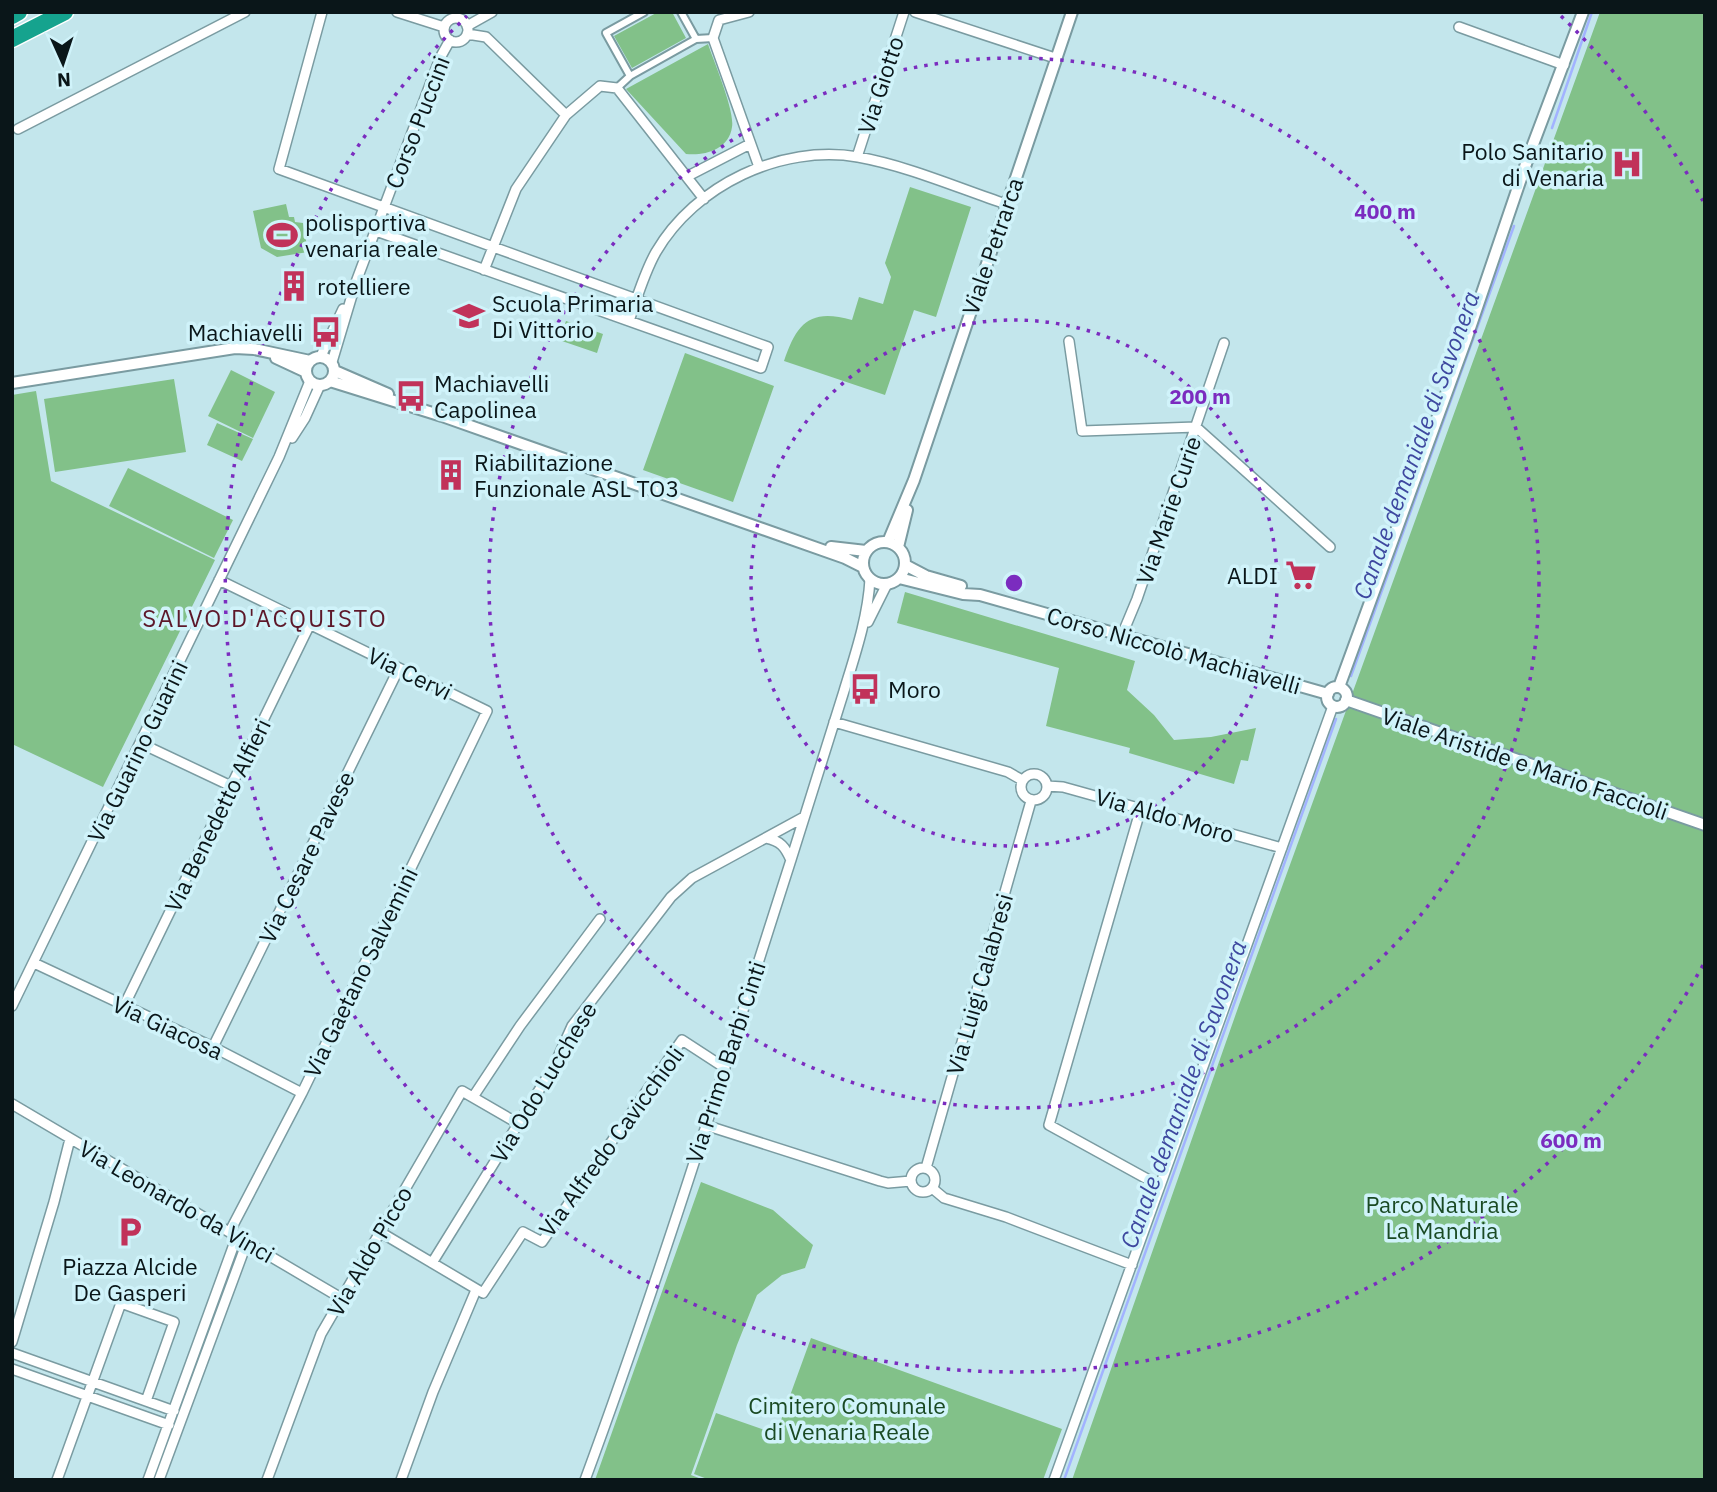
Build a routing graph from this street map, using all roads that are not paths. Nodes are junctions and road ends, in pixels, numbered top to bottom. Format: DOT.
graph roads {
  1 [pos="19,12"];
  2 [pos="65,12"];
  3 [pos="245,12"];
  4 [pos="322,12"];
  5 [pos="397,12"];
  6 [pos="492,12"];
  7 [pos="644,12"];
  8 [pos="681,12"];
  9 [pos="749,12"];
  10 [pos="904,12"];
  11 [pos="915,12"];
  12 [pos="1072,12"];
  13 [pos="1583,12"];
  14 [pos="12,16"];
  15 [pos="444,27"];
  16 [pos="1459,27"];
  17 [pos="467,30"];
  18 [pos="713,38"];
  19 [pos="12,39"];
  20 [pos="450,40"];
  21 [pos="696,40"];
  22 [pos="1055,58"];
  23 [pos="1563,65"];
  24 [pos="630,76"];
  25 [pos="617,88"];
  26 [pos="1554,90"];
  27 [pos="566,116"];
  28 [pos="18,129"];
  29 [pos="750,144"];
  30 [pos="857,157"];
  31 [pos="759,167"];
  32 [pos="688,176"];
  33 [pos="704,199"];
  34 [pos="1006,204"];
  35 [pos="384,207"];
  36 [pos="1506,223"];
  37 [pos="376,231"];
  38 [pos="493,247"];
  39 [pos="484,270"];
  40 [pos="637,299"];
  41 [pos="629,321"];
  42 [pos="1069,341"];
  43 [pos="1224,343"];
  44 [pos="264,351"];
  45 [pos="322,373"];
  46 [pos="12,383"];
  47 [pos="1196,427"];
  48 [pos="779,537"];
  49 [pos="893,544"];
  50 [pos="1330,547"];
  51 [pos="866,551"];
  52 [pos="905,565"];
  53 [pos="863,567"];
  54 [pos="899,578"];
  55 [pos="870,579"];
  56 [pos="219,580"];
  57 [pos="887,584"];
  58 [pos="979,595"];
  59 [pos="310,624"];
  60 [pos="1122,635"];
  61 [pos="859,643"];
  62 [pos="399,668"];
  63 [pos="1339,687"];
  64 [pos="1328,694"];
  65 [pos="1346,700"];
  66 [pos="1333,706"];
  67 [pos="487,711"];
  68 [pos="834,722"];
  69 [pos="140,743"];
  70 [pos="1022,780"];
  71 [pos="231,786"];
  72 [pos="1047,786"];
  73 [pos="1031,801"];
  74 [pos="1141,808"];
  75 [pos="804,817"];
  76 [pos="1705,825"];
  77 [pos="766,838"];
  78 [pos="1282,848"];
  79 [pos="791,860"];
  80 [pos="600,919"];
  81 [pos="34,963"];
  82 [pos="12,1006"];
  83 [pos="124,1006"];
  84 [pos="212,1047"];
  85 [pos="725,1068"];
  86 [pos="302,1093"];
  87 [pos="473,1097"];
  88 [pos="12,1104"];
  89 [pos="519,1124"];
  90 [pos="705,1125"];
  91 [pos="71,1139"];
  92 [pos="926,1168"];
  93 [pos="911,1181"];
  94 [pos="1160,1186"];
  95 [pos="932,1188"];
  96 [pos="380,1232"];
  97 [pos="233,1234"];
  98 [pos="247,1242"];
  99 [pos="432,1263"];
  100 [pos="1132,1265"];
  101 [pos="479,1291"];
  102 [pos="341,1298"];
  103 [pos="12,1342"];
  104 [pos="12,1353"];
  105 [pos="12,1369"];
  106 [pos="92,1381"];
  107 [pos="86,1396"];
  108 [pos="146,1401"];
  109 [pos="174,1411"];
  110 [pos="169,1425"];
  111 [pos="57,1480"];
  112 [pos="148,1480"];
  113 [pos="159,1480"];
  114 [pos="267,1480"];
  115 [pos="401,1480"];
  116 [pos="584,1480"];
  117 [pos="1054,1480"];
  1 -- 14 [label="highway"];
  2 -- 19 [label="highway"];
  3 -- 28 [label="street"];
  4 -- 35 [label="street"];
  5 -- 15 [label="street"];
  6 -- 17 [label="street"];
  7 -- 24 [label="street"];
  8 -- 21 [label="street"];
  9 -- 18 [label="street"];
  10 -- 30 [label="street, Via Giotto"];
  11 -- 22 [label="street"];
  12 -- 22 [label="street, Viale Petrarca"];
  13 -- 23 [label="street"];
  15 -- 17 [label="street"];
  15 -- 20 [label="street"];
  16 -- 23 [label="street"];
  17 -- 20 [label="street"];
  17 -- 27 [label="street"];
  18 -- 21 [label="street"];
  18 -- 29 [label="street"];
  20 -- 35 [label="street, Corso Puccini"];
  21 -- 24 [label="street"];
  22 -- 34 [label="street, Viale Petrarca"];
  23 -- 26 [label="street"];
  24 -- 25 [label="street"];
  25 -- 27 [label="street"];
  25 -- 32 [label="street"];
  26 -- 36 [label="street"];
  26 -- 36 [label="street"];
  27 -- 38 [label="street"];
  29 -- 31 [label="street"];
  29 -- 32 [label="street"];
  30 -- 31 [label="street"];
  30 -- 34 [label="street"];
  31 -- 33 [label="street"];
  32 -- 33 [label="street"];
  33 -- 40 [label="street"];
  34 -- 49 [label="street, Viale Petrarca"];
  35 -- 37 [label="street, Corso Puccini"];
  35 -- 38 [label="street"];
  36 -- 63 [label="street"];
  37 -- 39 [label="street"];
  37 -- 45 [label="street, Corso Puccini"];
  38 -- 39 [label="street"];
  38 -- 40 [label="street"];
  39 -- 41 [label="street"];
  40 -- 41 [label="street"];
  40 -- 41 [label="street"];
  42 -- 47 [label="street"];
  43 -- 47 [label="street, Via Marie Curie"];
  44 -- 45 [label="street"];
  44 -- 45 [label="street"];
  44 -- 46 [label="street"];
  45 -- 48 [label="street"];
  45 -- 56 [label="street, Via Guarino Guarini"];
  47 -- 50 [label="street"];
  47 -- 60 [label="street, Via Marie Curie"];
  48 -- 51 [label="street"];
  48 -- 53 [label="street"];
  49 -- 51 [label="street"];
  49 -- 52 [label="street"];
  51 -- 53 [label="street"];
  52 -- 54 [label="street"];
  52 -- 58 [label="street, Corso Niccolò Machiavelli"];
  53 -- 55 [label="street"];
  54 -- 57 [label="street"];
  54 -- 58 [label="street, Corso Niccolò Machiavelli"];
  55 -- 57 [label="street"];
  55 -- 61 [label="street, Via Primo Barbi Cinti"];
  56 -- 59 [label="street, Via Cervi"];
  56 -- 69 [label="street, Via Guarino Guarini"];
  57 -- 61 [label="street, Via Primo Barbi Cinti"];
  58 -- 60 [label="street, Corso Niccolò Machiavelli"];
  59 -- 62 [label="street, Via Cervi"];
  59 -- 71 [label="street, Via Benedetto Alfieri"];
  60 -- 64 [label="street, Corso Niccolò Machiavelli"];
  61 -- 68 [label="street, Via Primo Barbi Cinti"];
  62 -- 67 [label="street, Via Cervi"];
  62 -- 84 [label="street, Via Cesare Pavese"];
  63 -- 64 [label="street"];
  63 -- 65 [label="street"];
  64 -- 66 [label="street"];
  65 -- 66 [label="street"];
  65 -- 76 [label="street, Viale Aristide e Mario Faccioli"];
  66 -- 78 [label="street"];
  67 -- 86 [label="street, Via Gaetano Salvemini"];
  68 -- 70 [label="street"];
  68 -- 75 [label="street, Via Primo Barbi Cinti"];
  69 -- 71 [label="street"];
  69 -- 81 [label="street, Via Guarino Guarini"];
  70 -- 72 [label="street"];
  70 -- 73 [label="street"];
  71 -- 83 [label="street, Via Benedetto Alfieri"];
  72 -- 73 [label="street"];
  72 -- 74 [label="street, Via Aldo Moro"];
  73 -- 92 [label="street, Via Luigi Calabresi"];
  74 -- 78 [label="street, Via Aldo Moro"];
  74 -- 94 [label="street"];
  75 -- 77 [label="street"];
  75 -- 79 [label="street, Via Primo Barbi Cinti"];
  77 -- 79 [label="street"];
  77 -- 89 [label="street, Via Odo Lucchese"];
  78 -- 94 [label="street"];
  79 -- 85 [label="street, Via Primo Barbi Cinti"];
  80 -- 87 [label="street"];
  81 -- 82 [label="street, Via Guarino Guarini"];
  81 -- 83 [label="street, Via Giacosa"];
  83 -- 84 [label="street, Via Giacosa"];
  84 -- 86 [label="street, Via Giacosa"];
  85 -- 90 [label="street, Via Primo Barbi Cinti"];
  85 -- 101 [label="street, Via Alfredo Cavicchioli"];
  86 -- 97 [label="street, Via Gaetano Salvemini"];
  87 -- 89 [label="street"];
  87 -- 96 [label="street, Via Aldo Picco"];
  88 -- 91 [label="street, Via Leonardo da Vinci"];
  89 -- 99 [label="street, Via Odo Lucchese"];
  90 -- 93 [label="street"];
  90 -- 116 [label="street, Via Primo Barbi Cinti"];
  91 -- 97 [label="street, Via Leonardo da Vinci"];
  91 -- 103 [label="street"];
  92 -- 93 [label="street"];
  92 -- 95 [label="street"];
  93 -- 95 [label="street"];
  94 -- 100 [label="street"];
  95 -- 100 [label="street"];
  96 -- 99 [label="street"];
  96 -- 102 [label="street, Via Aldo Picco"];
  97 -- 98 [label="street, Via Leonardo da Vinci"];
  97 -- 109 [label="street, Via Gaetano Salvemini"];
  98 -- 102 [label="street, Via Leonardo da Vinci"];
  98 -- 113 [label="street"];
  99 -- 101 [label="street"];
  100 -- 117 [label="street"];
  101 -- 115 [label="street"];
  102 -- 114 [label="street, Via Aldo Picco"];
  104 -- 106 [label="street"];
  105 -- 107 [label="street"];
  106 -- 107 [label="street"];
  106 -- 108 [label="street"];
  106 -- 108 [label="street"];
  107 -- 110 [label="street"];
  107 -- 111 [label="street"];
  108 -- 109 [label="street"];
  109 -- 110 [label="street, Via Gaetano Salvemini"];
  110 -- 112 [label="street, Via Gaetano Salvemini"];
}
